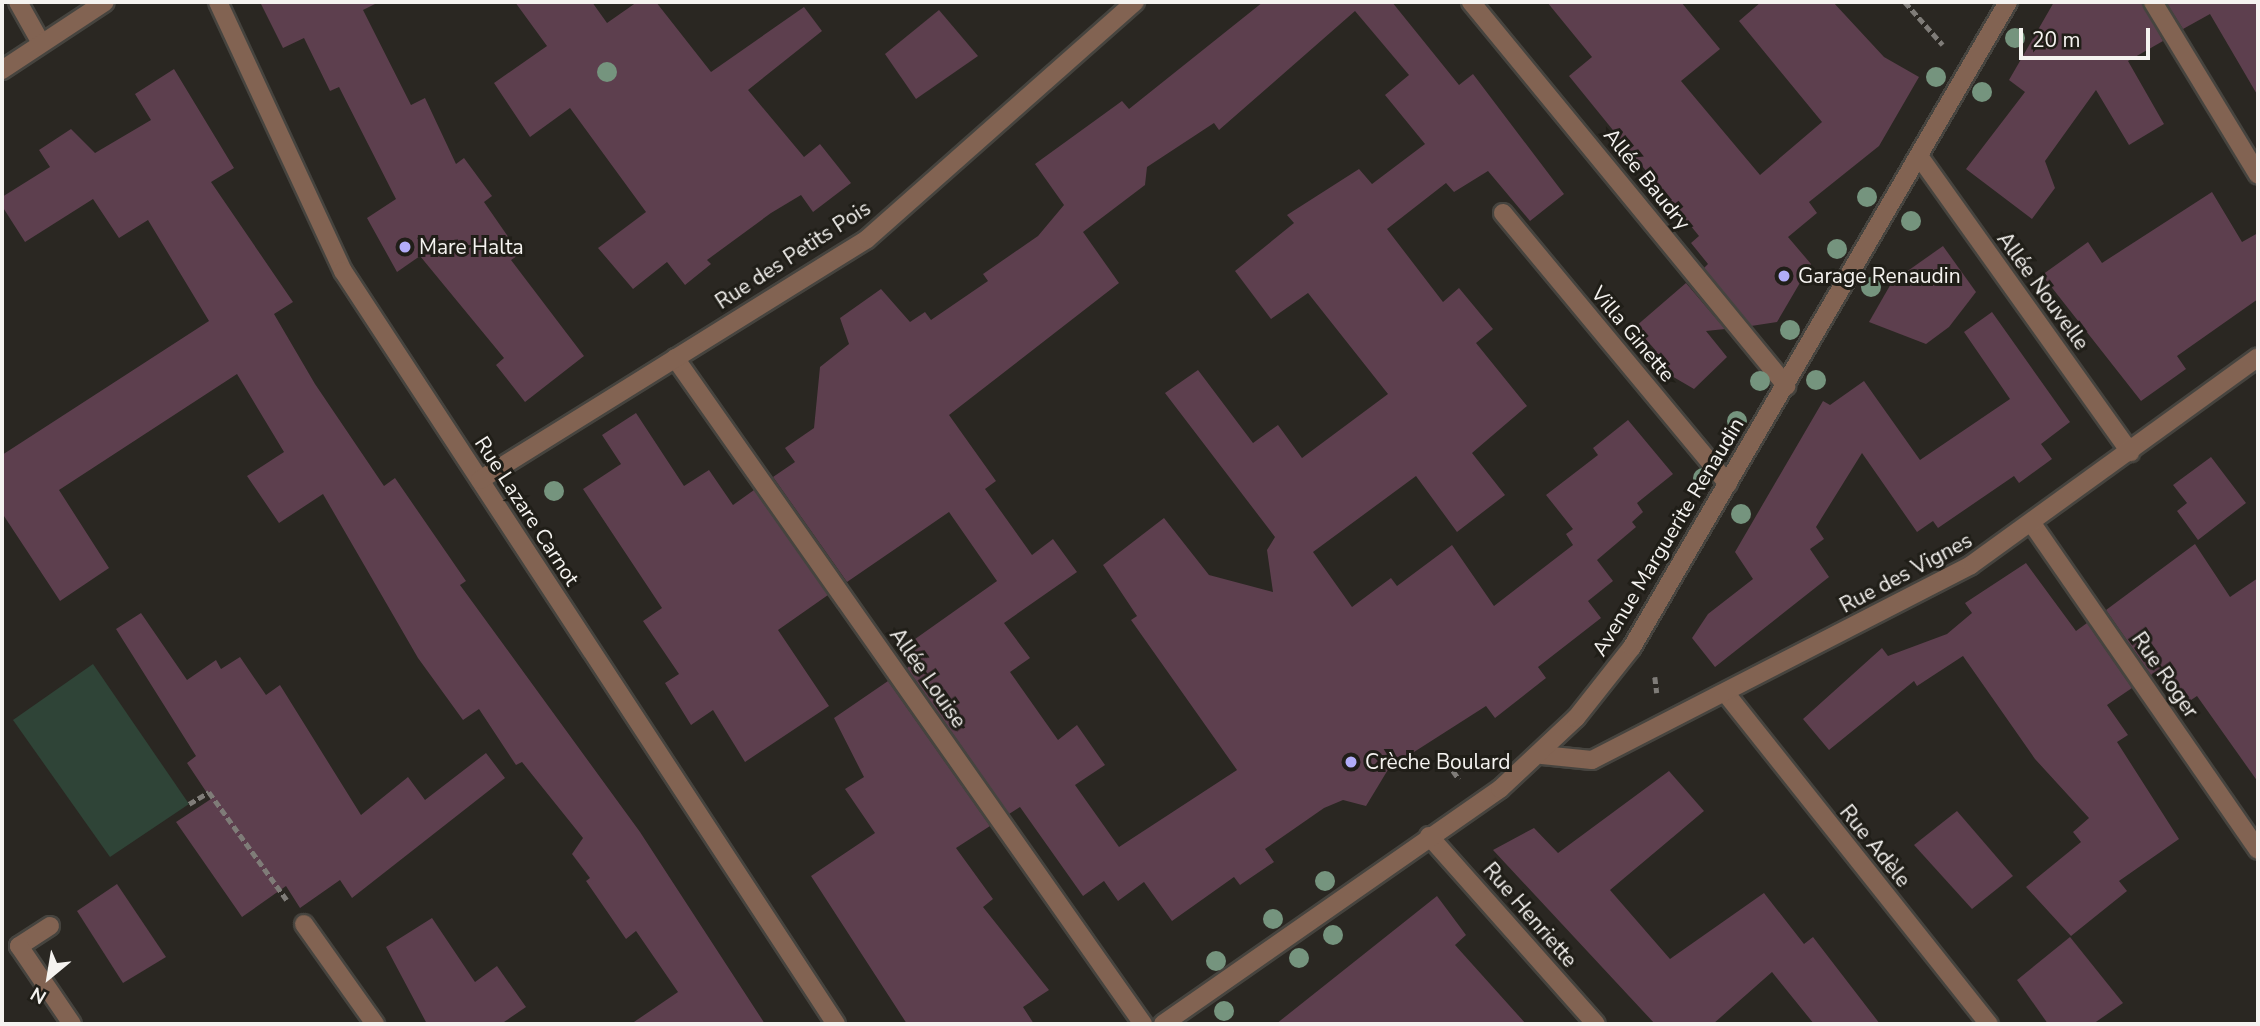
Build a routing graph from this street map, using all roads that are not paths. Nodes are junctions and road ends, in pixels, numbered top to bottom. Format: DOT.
graph roads {
  1 [pos="18,2"];
  2 [pos="105,2"];
  3 [pos="218,2"];
  4 [pos="1135,2"];
  5 [pos="1471,2"];
  6 [pos="2008,2"];
  7 [pos="2153,2"];
  8 [pos="41,43"];
  9 [pos="2,70"];
  10 [pos="1919,156"];
  11 [pos="2258,175"];
  12 [pos="1503,213"];
  13 [pos="2258,357"];
  14 [pos="675,359"];
  15 [pos="1786,386"];
  16 [pos="2130,452"];
  17 [pos="480,480"];
  18 [pos="1728,484"];
  19 [pos="2033,525"];
  20 [pos="1727,695"];
  21 [pos="1542,755"];
  22 [pos="1429,836"];
  23 [pos="2258,850"];
  24 [pos="304,924"];
  25 [pos="50,926"];
  26 [pos="72,1024"];
  27 [pos="375,1024"];
  28 [pos="836,1024"];
  29 [pos="1143,1024"];
  30 [pos="1163,1024"];
  31 [pos="1596,1024"];
  32 [pos="1989,1024"];
  1 -- 8 [label="street"];
  2 -- 8 [label="street"];
  3 -- 17 [label="street, Rue Lazare Carnot"];
  4 -- 14 [label="street, Rue des Petits Pois"];
  5 -- 15 [label="street, Allée Baudry"];
  6 -- 10 [label="street, Avenue Marguerite Renaudin"];
  7 -- 11 [label="street"];
  8 -- 9 [label="street"];
  10 -- 15 [label="street, Avenue Marguerite Renaudin"];
  10 -- 16 [label="street, Allée Nouvelle"];
  12 -- 18 [label="street, Villa Ginette"];
  13 -- 16 [label="street, Rue des Vignes"];
  14 -- 17 [label="street, Rue des Petits Pois"];
  14 -- 29 [label="street, Allée Louise"];
  15 -- 18 [label="street, Avenue Marguerite Renaudin"];
  16 -- 19 [label="street, Rue des Vignes"];
  17 -- 28 [label="street, Rue Lazare Carnot"];
  18 -- 21 [label="street, Avenue Marguerite Renaudin"];
  19 -- 20 [label="street, Rue des Vignes"];
  19 -- 23 [label="street, Rue Roger"];
  20 -- 21 [label="street, Rue des Vignes"];
  20 -- 32 [label="street, Rue Adèle"];
  21 -- 22 [label="street, Avenue Marguerite Renaudin"];
  22 -- 30 [label="street, Avenue Marguerite Renaudin"];
  22 -- 31 [label="street, Rue Henriette"];
  24 -- 27 [label="street"];
  25 -- 26 [label="street"];
}
